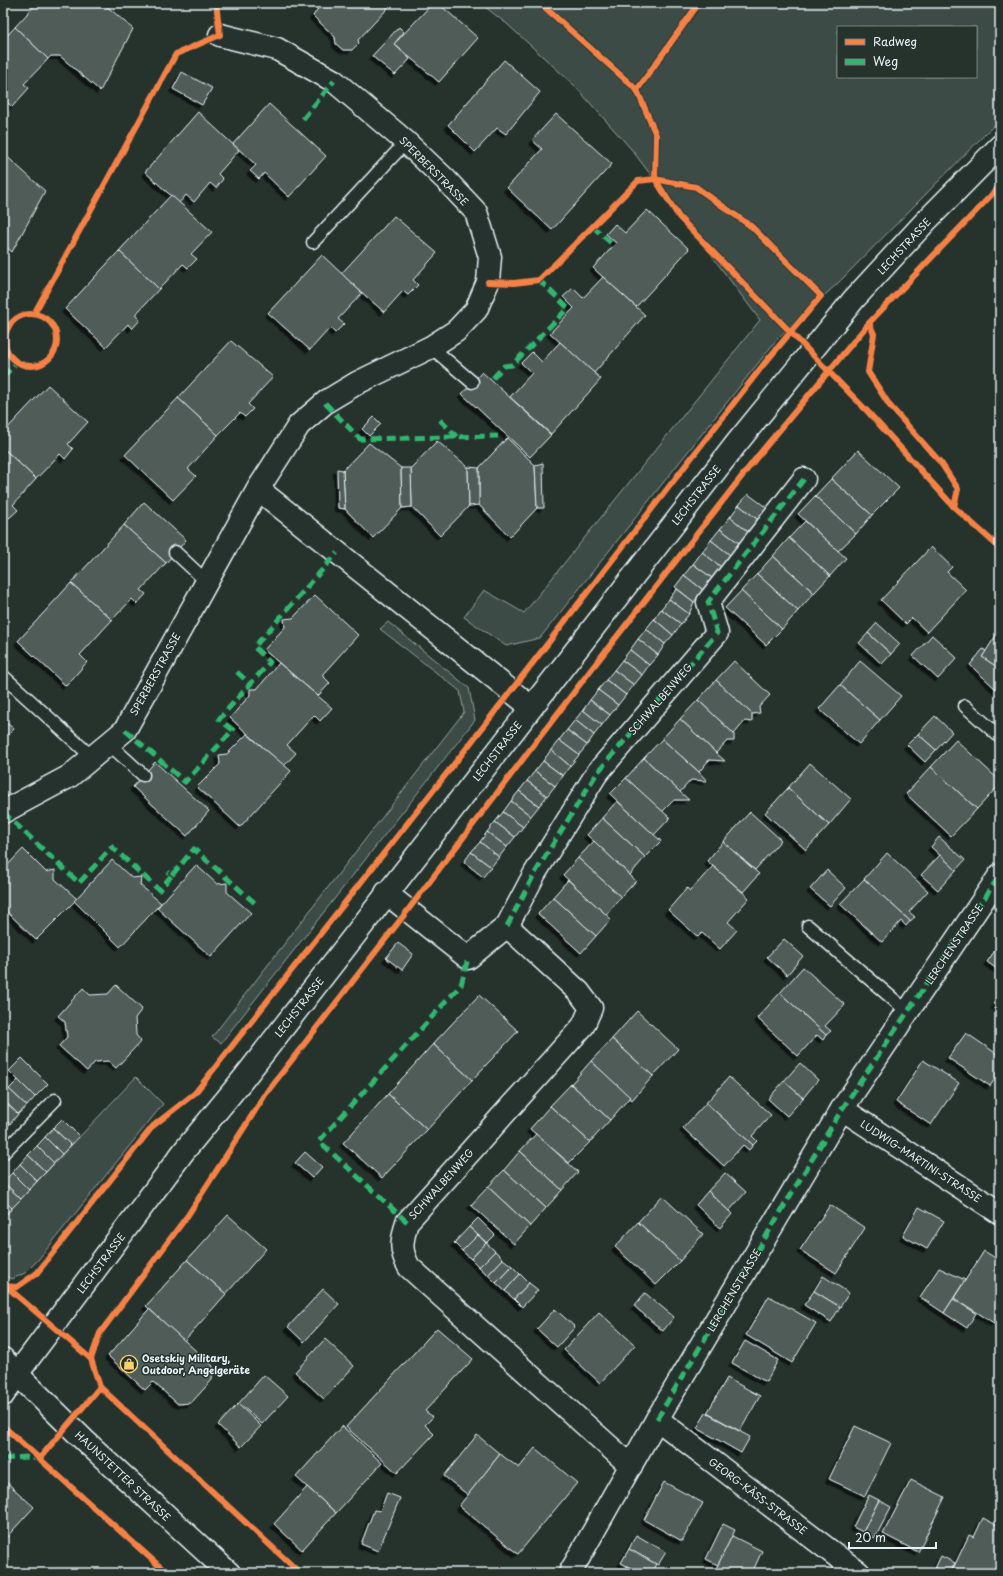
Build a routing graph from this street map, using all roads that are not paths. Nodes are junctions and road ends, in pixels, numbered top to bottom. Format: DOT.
graph roads {
  1 [pos="220,35"];
  2 [pos="406,142"];
  3 [pos="1000,146"];
  4 [pos="313,242"];
  5 [pos="431,346"];
  6 [pos="472,382"];
  7 [pos="804,479"];
  8 [pos="258,489"];
  9 [pos="175,552"];
  10 [pos="207,582"];
  11 [pos="3,676"];
  12 [pos="965,706"];
  13 [pos="531,707"];
  14 [pos="1000,737"];
  15 [pos="108,743"];
  16 [pos="92,757"];
  17 [pos="143,776"];
  18 [pos="3,812"];
  19 [pos="1000,875"];
  20 [pos="386,893"];
  21 [pos="507,926"];
  22 [pos="808,926"];
  23 [pos="908,1012"];
  24 [pos="55,1100"];
  25 [pos="842,1109"];
  26 [pos="3,1153"];
  27 [pos="1000,1213"];
  28 [pos="10,1367"];
  29 [pos="3,1395"];
  30 [pos="657,1419"];
  31 [pos="631,1466"];
  32 [pos="230,1573"];
  33 [pos="570,1573"];
  34 [pos="859,1573"];
  1 -- 2 [label="street, SPERBERSTRASSE"];
  2 -- 4 [label="lane"];
  2 -- 5 [label="street, SPERBERSTRASSE"];
  3 -- 13 [label="street, LECHSTRASSE"];
  5 -- 6 [label="lane"];
  5 -- 8 [label="street, SPERBERSTRASSE"];
  7 -- 21 [label="street, SCHWALBENWEG"];
  8 -- 10 [label="street, SPERBERSTRASSE"];
  8 -- 13 [label="street"];
  9 -- 10 [label="lane"];
  10 -- 15 [label="street, SPERBERSTRASSE"];
  11 -- 16 [label="lane"];
  12 -- 14 [label="lane"];
  13 -- 20 [label="street, LECHSTRASSE"];
  15 -- 16 [label="street, SPERBERSTRASSE"];
  15 -- 17 [label="lane"];
  16 -- 18 [label="street, SPERBERSTRASSE"];
  19 -- 23 [label="street, LERCHENSTRASSE"];
  20 -- 21 [label="street, SCHWALBENWEG"];
  20 -- 28 [label="street, LECHSTRASSE"];
  21 -- 31 [label="street, SCHWALBENWEG"];
  22 -- 23 [label="lane"];
  23 -- 25 [label="street, LERCHENSTRASSE"];
  24 -- 26 [label="lane"];
  25 -- 27 [label="street, LUDWIG-MARTINI-STRASSE"];
  25 -- 30 [label="street, LERCHENSTRASSE"];
  28 -- 29 [label="street, LECHSTRASSE"];
  28 -- 32 [label="street, HAUNSTETTER STRASSE"];
  30 -- 31 [label="street, LERCHENSTRASSE"];
  30 -- 34 [label="street, GEORG-KÄSS-STRASSE"];
  31 -- 33 [label="street, LERCHENSTRASSE"];
}
